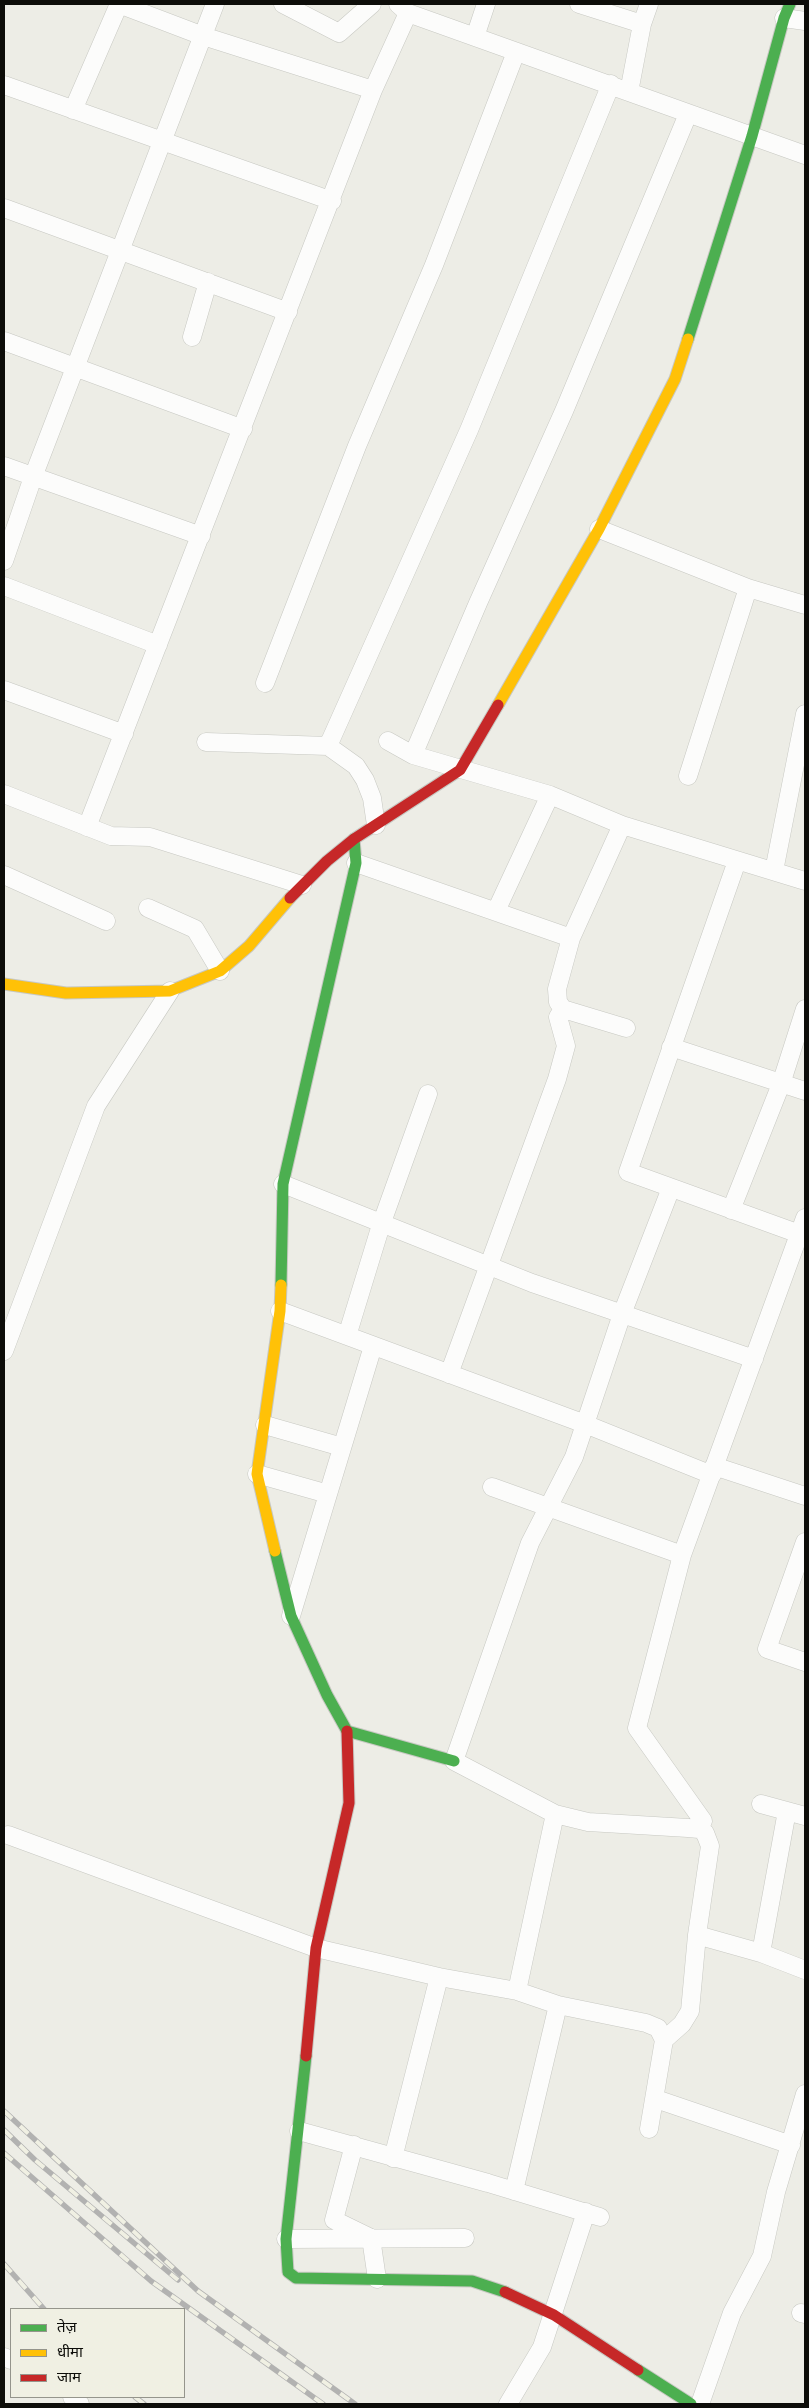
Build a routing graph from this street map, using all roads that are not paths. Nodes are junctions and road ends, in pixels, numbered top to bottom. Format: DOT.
graph roads {
  1 [pos="119,4"];
  2 [pos="215,4"];
  3 [pos="283,4"];
  4 [pos="372,4"];
  5 [pos="486,4"];
  6 [pos="579,4"];
  7 [pos="649,4"];
  8 [pos="403,8"];
  9 [pos="786,8"];
  10 [pos="805,21"];
  11 [pos="642,24"];
  12 [pos="203,36"];
  13 [pos="475,37"];
  14 [pos="516,52"];
  15 [pos="611,84"];
  16 [pos="4,85"];
  17 [pos="373,90"];
  18 [pos="629,92"];
  19 [pos="73,110"];
  20 [pos="688,114"];
  21 [pos="752,136"];
  22 [pos="162,141"];
  23 [pos="805,155"];
  24 [pos="332,201"];
  25 [pos="4,208"];
  26 [pos="121,250"];
  27 [pos="208,282"];
  28 [pos="288,312"];
  29 [pos="192,337"];
  30 [pos="4,341"];
  31 [pos="76,366"];
  32 [pos="243,429"];
  33 [pos="4,466"];
  34 [pos="33,478"];
  35 [pos="599,529"];
  36 [pos="201,536"];
  37 [pos="4,561"];
  38 [pos="4,586"];
  39 [pos="748,588"];
  40 [pos="805,605"];
  41 [pos="158,645"];
  42 [pos="265,683"];
  43 [pos="4,690"];
  44 [pos="805,714"];
  45 [pos="124,734"];
  46 [pos="388,741"];
  47 [pos="206,742"];
  48 [pos="328,746"];
  49 [pos="413,755"];
  50 [pos="460,770"];
  51 [pos="688,776"];
  52 [pos="4,794"];
  53 [pos="550,795"];
  54 [pos="376,825"];
  55 [pos="622,825"];
  56 [pos="87,827"];
  57 [pos="354,839"];
  58 [pos="737,861"];
  59 [pos="356,863"];
  60 [pos="774,871"];
  61 [pos="4,874"];
  62 [pos="805,881"];
  63 [pos="302,885"];
  64 [pos="148,908"];
  65 [pos="496,910"];
  66 [pos="106,921"];
  67 [pos="571,938"];
  68 [pos="220,971"];
  69 [pos="4,984"];
  70 [pos="170,991"];
  71 [pos="563,1009"];
  72 [pos="805,1009"];
  73 [pos="626,1028"];
  74 [pos="671,1047"];
  75 [pos="781,1084"];
  76 [pos="805,1091"];
  77 [pos="428,1094"];
  78 [pos="283,1184"];
  79 [pos="671,1188"];
  80 [pos="731,1210"];
  81 [pos="381,1225"];
  82 [pos="804,1230"];
  83 [pos="489,1266"];
  84 [pos="280,1311"];
  85 [pos="622,1314"];
  86 [pos="347,1336"];
  87 [pos="372,1346"];
  88 [pos="4,1351"];
  89 [pos="754,1359"];
  90 [pos="449,1374"];
  91 [pos="585,1424"];
  92 [pos="265,1425"];
  93 [pos="342,1448"];
  94 [pos="713,1470"];
  95 [pos="257,1474"];
  96 [pos="492,1487"];
  97 [pos="328,1494"];
  98 [pos="805,1496"];
  99 [pos="550,1506"];
  100 [pos="805,1542"];
  101 [pos="682,1556"];
  102 [pos="291,1616"];
  103 [pos="805,1662"];
  104 [pos="347,1731"];
  105 [pos="454,1762"];
  106 [pos="761,1804"];
  107 [pos="787,1811"];
  108 [pos="555,1814"];
  109 [pos="805,1816"];
  110 [pos="703,1821"];
  111 [pos="8,1835"];
  112 [pos="697,1935"];
  113 [pos="316,1948"];
  114 [pos="761,1953"];
  115 [pos="805,1970"];
  116 [pos="439,1976"];
  117 [pos="517,1991"];
  118 [pos="558,2005"];
  119 [pos="664,2040"];
  120 [pos="805,2094"];
  121 [pos="656,2098"];
  122 [pos="649,2129"];
  123 [pos="299,2131"];
  124 [pos="354,2145"];
  125 [pos="791,2145"];
  126 [pos="392,2158"];
  127 [pos="514,2191"];
  128 [pos="371,2238"];
  129 [pos="465,2238"];
  130 [pos="286,2239"];
  131 [pos="377,2280"];
  132 [pos="554,2315"];
  133 [pos="508,2404"];
  134 [pos="691,2404"];
  135 [pos="700,2404"];
  1 -- 12 [label="street"];
  1 -- 19 [label="street"];
  2 -- 12 [label="street"];
  3 -- 4 [label="street"];
  5 -- 13 [label="street"];
  6 -- 11 [label="street"];
  7 -- 11 [label="street"];
  8 -- 13 [label="street"];
  8 -- 17 [label="street"];
  9 -- 10 [label="street"];
  9 -- 21 [label="street"];
  11 -- 18 [label="street"];
  12 -- 17 [label="street"];
  12 -- 22 [label="street"];
  13 -- 14 [label="street"];
  14 -- 15 [label="street"];
  14 -- 42 [label="street"];
  15 -- 18 [label="street"];
  15 -- 48 [label="street"];
  16 -- 19 [label="street"];
  17 -- 24 [label="street"];
  18 -- 20 [label="street"];
  19 -- 22 [label="street"];
  20 -- 21 [label="street"];
  20 -- 49 [label="street"];
  21 -- 23 [label="street"];
  21 -- 35 [label="street"];
  22 -- 24 [label="street"];
  22 -- 26 [label="street"];
  24 -- 28 [label="street"];
  25 -- 26 [label="street"];
  26 -- 27 [label="street"];
  26 -- 31 [label="street"];
  27 -- 28 [label="street"];
  27 -- 29 [label="street"];
  28 -- 32 [label="street"];
  30 -- 31 [label="street"];
  31 -- 32 [label="street"];
  31 -- 34 [label="street"];
  32 -- 36 [label="street"];
  33 -- 34 [label="street"];
  34 -- 36 [label="street"];
  34 -- 37 [label="street"];
  35 -- 39 [label="street"];
  35 -- 50 [label="street"];
  36 -- 41 [label="street"];
  38 -- 41 [label="street"];
  39 -- 40 [label="street"];
  39 -- 51 [label="street"];
  41 -- 45 [label="street"];
  43 -- 45 [label="street"];
  44 -- 60 [label="street"];
  45 -- 56 [label="street"];
  46 -- 49 [label="street"];
  47 -- 48 [label="street"];
  48 -- 54 [label="street"];
  49 -- 50 [label="street"];
  50 -- 53 [label="street"];
  50 -- 54 [label="street"];
  52 -- 56 [label="street"];
  53 -- 55 [label="street"];
  53 -- 65 [label="street"];
  54 -- 57 [label="street"];
  55 -- 58 [label="street"];
  55 -- 67 [label="street"];
  56 -- 63 [label="street"];
  57 -- 59 [label="street"];
  57 -- 63 [label="street"];
  58 -- 60 [label="street"];
  58 -- 74 [label="street"];
  59 -- 65 [label="street"];
  59 -- 78 [label="street"];
  60 -- 62 [label="street"];
  61 -- 66 [label="street"];
  63 -- 68 [label="street"];
  64 -- 68 [label="street"];
  65 -- 67 [label="street"];
  67 -- 71 [label="street"];
  68 -- 70 [label="street"];
  69 -- 70 [label="street"];
  70 -- 88 [label="street"];
  71 -- 73 [label="street"];
  71 -- 83 [label="street"];
  72 -- 75 [label="street"];
  74 -- 75 [label="street"];
  74 -- 79 [label="street"];
  75 -- 76 [label="street"];
  75 -- 80 [label="street"];
  77 -- 81 [label="street"];
  78 -- 81 [label="street"];
  78 -- 84 [label="street"];
  79 -- 80 [label="street"];
  79 -- 85 [label="street"];
  80 -- 82 [label="street"];
  81 -- 83 [label="street"];
  81 -- 86 [label="street"];
  82 -- 89 [label="street"];
  83 -- 85 [label="street"];
  83 -- 90 [label="street"];
  84 -- 86 [label="street"];
  84 -- 92 [label="street"];
  85 -- 89 [label="street"];
  85 -- 91 [label="street"];
  86 -- 87 [label="street"];
  87 -- 90 [label="street"];
  87 -- 93 [label="street"];
  89 -- 94 [label="street"];
  90 -- 91 [label="street"];
  91 -- 94 [label="street"];
  91 -- 99 [label="street"];
  92 -- 93 [label="street"];
  92 -- 95 [label="street"];
  93 -- 97 [label="street"];
  94 -- 98 [label="street"];
  94 -- 101 [label="street"];
  95 -- 97 [label="street"];
  95 -- 102 [label="street"];
  96 -- 99 [label="street"];
  97 -- 102 [label="street"];
  99 -- 101 [label="street"];
  99 -- 105 [label="street"];
  100 -- 103 [label="street"];
  101 -- 110 [label="street"];
  102 -- 104 [label="street"];
  104 -- 105 [label="street"];
  104 -- 113 [label="street"];
  105 -- 108 [label="street"];
  106 -- 107 [label="street"];
  107 -- 109 [label="street"];
  107 -- 114 [label="street"];
  108 -- 112 [label="street"];
  108 -- 117 [label="street"];
  111 -- 113 [label="street"];
  112 -- 114 [label="street"];
  112 -- 119 [label="street"];
  113 -- 116 [label="street"];
  113 -- 123 [label="street"];
  114 -- 115 [label="street"];
  116 -- 117 [label="street"];
  116 -- 126 [label="street"];
  117 -- 118 [label="street"];
  118 -- 119 [label="street"];
  118 -- 127 [label="street"];
  119 -- 121 [label="street"];
  120 -- 125 [label="street"];
  121 -- 122 [label="street"];
  121 -- 125 [label="street"];
  123 -- 124 [label="street"];
  123 -- 130 [label="street"];
  124 -- 126 [label="street"];
  124 -- 128 [label="street"];
  125 -- 135 [label="street"];
  126 -- 127 [label="street"];
  127 -- 132 [label="street"];
  128 -- 129 [label="street"];
  128 -- 130 [label="street"];
  128 -- 131 [label="street"];
  130 -- 131 [label="street"];
  131 -- 132 [label="street"];
  132 -- 133 [label="street"];
  132 -- 134 [label="street"];
}
